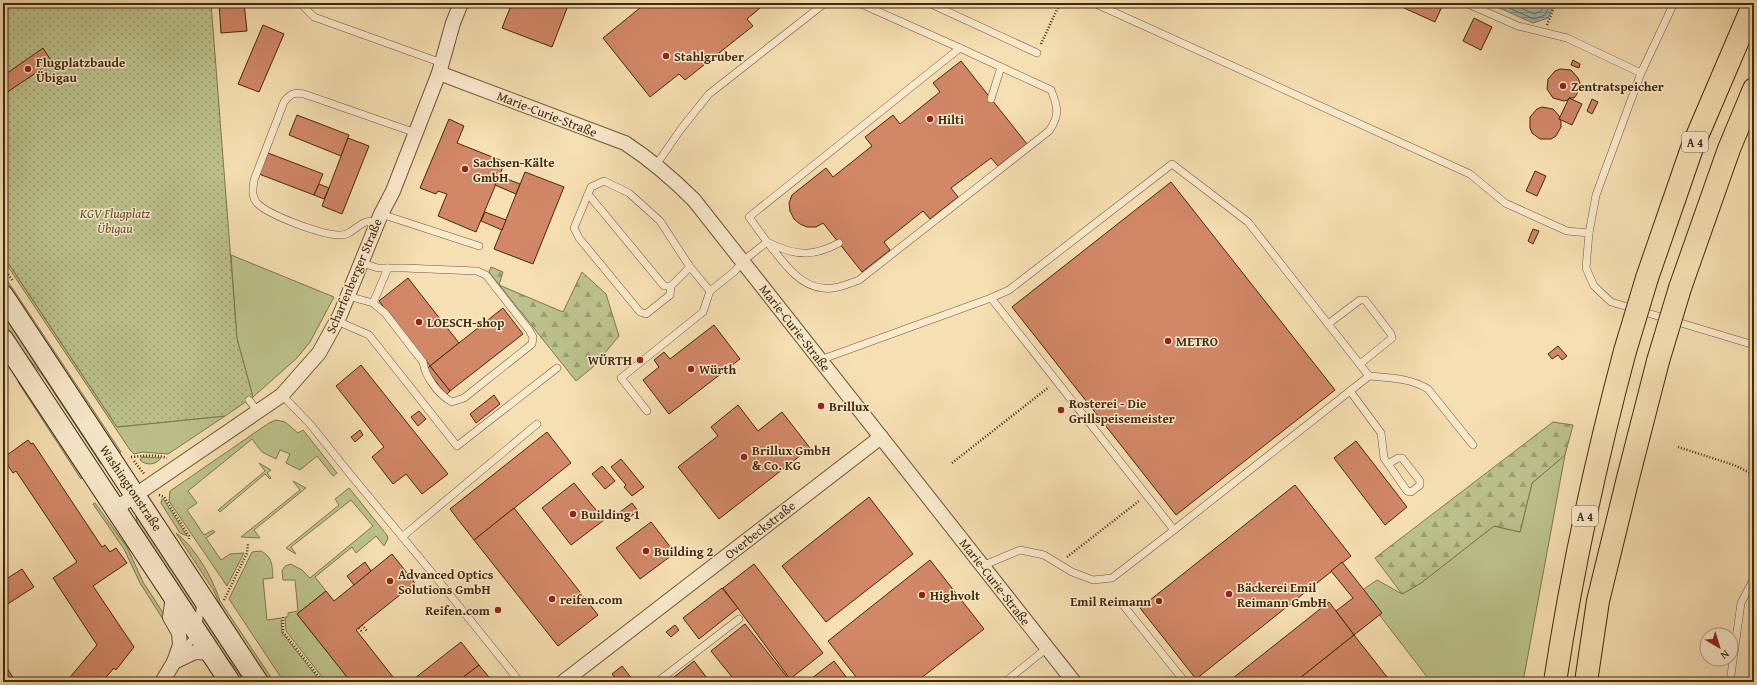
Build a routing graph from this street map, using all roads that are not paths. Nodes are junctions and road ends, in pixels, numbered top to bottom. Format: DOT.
graph roads {
  1 [pos="300,3"];
  2 [pos="461,3"];
  3 [pos="825,3"];
  4 [pos="860,3"];
  5 [pos="929,3"];
  6 [pos="1094,3"];
  7 [pos="1466,3"];
  8 [pos="1674,3"];
  9 [pos="1754,3"];
  10 [pos="960,48"];
  11 [pos="1036,53"];
  12 [pos="1002,67"];
  13 [pos="440,68"];
  14 [pos="1642,73"];
  15 [pos="1754,89"];
  16 [pos="991,99"];
  17 [pos="416,133"];
  18 [pos="656,165"];
  19 [pos="588,194"];
  20 [pos="379,218"];
  21 [pos="1589,233"];
  22 [pos="767,242"];
  23 [pos="839,243"];
  24 [pos="479,246"];
  25 [pos="743,261"];
  26 [pos="362,263"];
  27 [pos="690,267"];
  28 [pos="388,268"];
  29 [pos="671,286"];
  30 [pos="710,291"];
  31 [pos="3,295"];
  32 [pos="348,296"];
  33 [pos="991,298"];
  34 [pos="373,303"];
  35 [pos="337,321"];
  36 [pos="1328,324"];
  37 [pos="3,339"];
  38 [pos="1754,345"];
  39 [pos="820,360"];
  40 [pos="1360,364"];
  41 [pos="557,368"];
  42 [pos="1369,376"];
  43 [pos="1350,391"];
  44 [pos="282,395"];
  45 [pos="249,400"];
  46 [pos="647,411"];
  47 [pos="258,412"];
  48 [pos="537,424"];
  49 [pos="881,438"];
  50 [pos="1473,445"];
  51 [pos="1388,464"];
  52 [pos="135,494"];
  53 [pos="115,509"];
  54 [pos="1174,530"];
  55 [pos="402,537"];
  56 [pos="982,566"];
  57 [pos="1754,578"];
  58 [pos="202,595"];
  59 [pos="173,597"];
  60 [pos="1123,605"];
  61 [pos="739,619"];
  62 [pos="197,633"];
  63 [pos="1047,648"];
  64 [pos="211,653"];
  65 [pos="174,662"];
  66 [pos="162,682"];
  67 [pos="230,682"];
  68 [pos="258,682"];
  69 [pos="520,682"];
  70 [pos="563,682"];
  71 [pos="657,682"];
  72 [pos="1005,682"];
  73 [pos="1074,682"];
  74 [pos="1186,682"];
  75 [pos="1556,682"];
  76 [pos="1586,682"];
  77 [pos="1730,682"];
  1 -- 13 [label="lane"];
  2 -- 13 [label="street, Scharfenberger Straße"];
  3 -- 18 [label="lane"];
  4 -- 10 [label="lane"];
  5 -- 11 [label="lane"];
  6 -- 21 [label="lane"];
  7 -- 14 [label="lane"];
  8 -- 14 [label="lane"];
  9 -- 75 [label="highway, A 4, bridge"];
  10 -- 12 [label="lane"];
  10 -- 22 [label="lane"];
  12 -- 16 [label="lane"];
  12 -- 22 [label="lane"];
  13 -- 17 [label="street, Scharfenberger Straße"];
  13 -- 18 [label="street, Marie-Curie-Straße"];
  14 -- 21 [label="lane"];
  15 -- 76 [label="highway, A 4, bridge"];
  17 -- 20 [label="street, Scharfenberger Straße"];
  17 -- 20 [label="lane"];
  18 -- 25 [label="street, Marie-Curie-Straße"];
  19 -- 27 [label="lane"];
  19 -- 29 [label="lane"];
  19 -- 29 [label="lane"];
  20 -- 24 [label="lane"];
  20 -- 26 [label="street, Scharfenberger Straße"];
  21 -- 38 [label="lane"];
  22 -- 23 [label="lane"];
  22 -- 25 [label="lane"];
  25 -- 30 [label="lane"];
  25 -- 39 [label="street, Marie-Curie-Straße"];
  26 -- 28 [label="lane"];
  26 -- 32 [label="street, Scharfenberger Straße"];
  27 -- 29 [label="lane"];
  27 -- 30 [label="lane"];
  28 -- 34 [label="lane"];
  28 -- 34 [label="lane"];
  30 -- 46 [label="lane"];
  31 -- 52 [label="main road, Washingtonstraße"];
  32 -- 34 [label="lane"];
  32 -- 35 [label="street, Scharfenberger Straße"];
  33 -- 36 [label="lane"];
  33 -- 39 [label="lane"];
  33 -- 54 [label="lane"];
  35 -- 41 [label="lane"];
  35 -- 44 [label="street, Scharfenberger Straße"];
  36 -- 40 [label="lane"];
  36 -- 40 [label="lane"];
  37 -- 53 [label="main road, Washingtonstraße"];
  39 -- 49 [label="street, Marie-Curie-Straße"];
  40 -- 42 [label="lane"];
  42 -- 43 [label="lane"];
  42 -- 50 [label="lane"];
  43 -- 51 [label="lane"];
  43 -- 54 [label="lane"];
  44 -- 47 [label="street, Scharfenberger Straße"];
  44 -- 55 [label="lane"];
  45 -- 47 [label="lane"];
  47 -- 52 [label="street, Scharfenberger Straße"];
  48 -- 55 [label="lane"];
  49 -- 56 [label="street, Marie-Curie-Straße"];
  49 -- 70 [label="street, Overbeckstraße"];
  51 -- 51 [label="lane"];
  52 -- 53 [label="street, Scharfenberger Straße"];
  52 -- 58 [label="main road, Washingtonstraße"];
  53 -- 59 [label="main road, Washingtonstraße"];
  54 -- 56 [label="lane"];
  55 -- 69 [label="lane"];
  56 -- 63 [label="street, Marie-Curie-Straße"];
  57 -- 77 [label="lane"];
  58 -- 62 [label="lane"];
  58 -- 68 [label="main road, Washingtonstraße"];
  59 -- 62 [label="main road, Washingtonstraße"];
  59 -- 65 [label="street"];
  60 -- 74 [label="lane"];
  61 -- 71 [label="lane"];
  62 -- 64 [label="main road, Washingtonstraße"];
  62 -- 65 [label="lane"];
  63 -- 72 [label="lane"];
  63 -- 73 [label="street, Marie-Curie-Straße"];
  64 -- 65 [label="street"];
  64 -- 67 [label="main road, Washingtonstraße"];
  65 -- 66 [label="street"];
}
